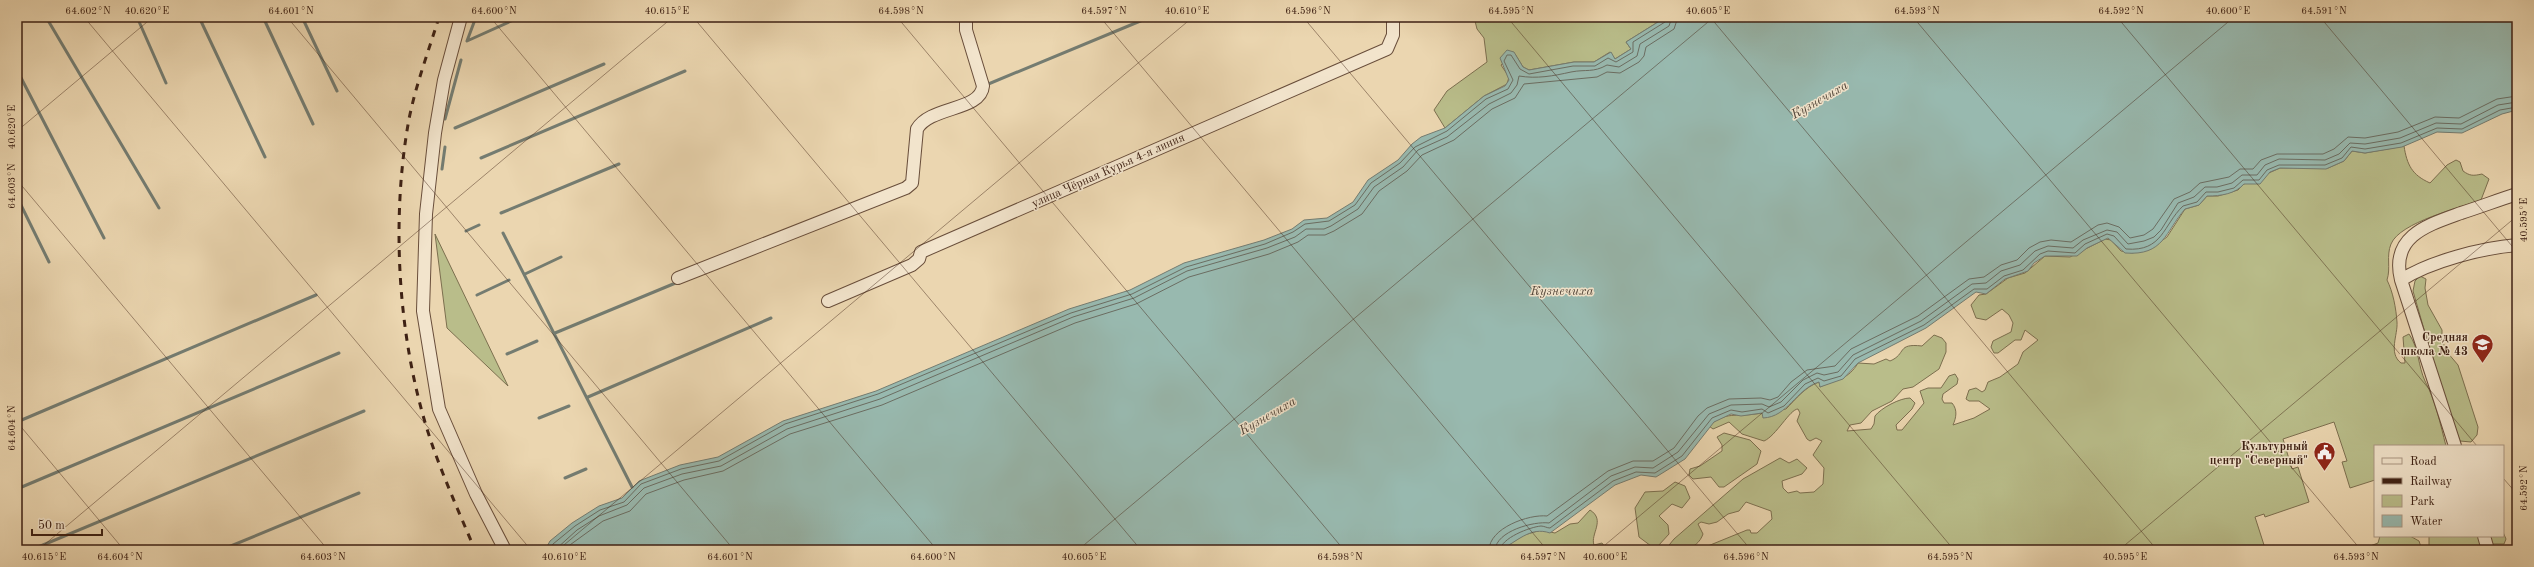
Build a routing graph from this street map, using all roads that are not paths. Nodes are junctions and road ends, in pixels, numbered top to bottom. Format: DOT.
graph roads {
  1 [pos="461,17"];
  2 [pos="966,17"];
  3 [pos="1393,17"];
  4 [pos="2517,194"];
  5 [pos="2517,245"];
  6 [pos="678,278"];
  7 [pos="2401,280"];
  8 [pos="828,300"];
  9 [pos="2455,445"];
  10 [pos="2484,537"];
  11 [pos="504,548"];
  12 [pos="2488,550"];
  1 -- 11 [label="street"];
  2 -- 6 [label="street"];
  3 -- 8 [label="street, улица Чёрная Курья 4-я линия"];
  4 -- 7 [label="street"];
  5 -- 7 [label="street"];
  7 -- 9 [label="street"];
  10 -- 12 [label="street"];
}
